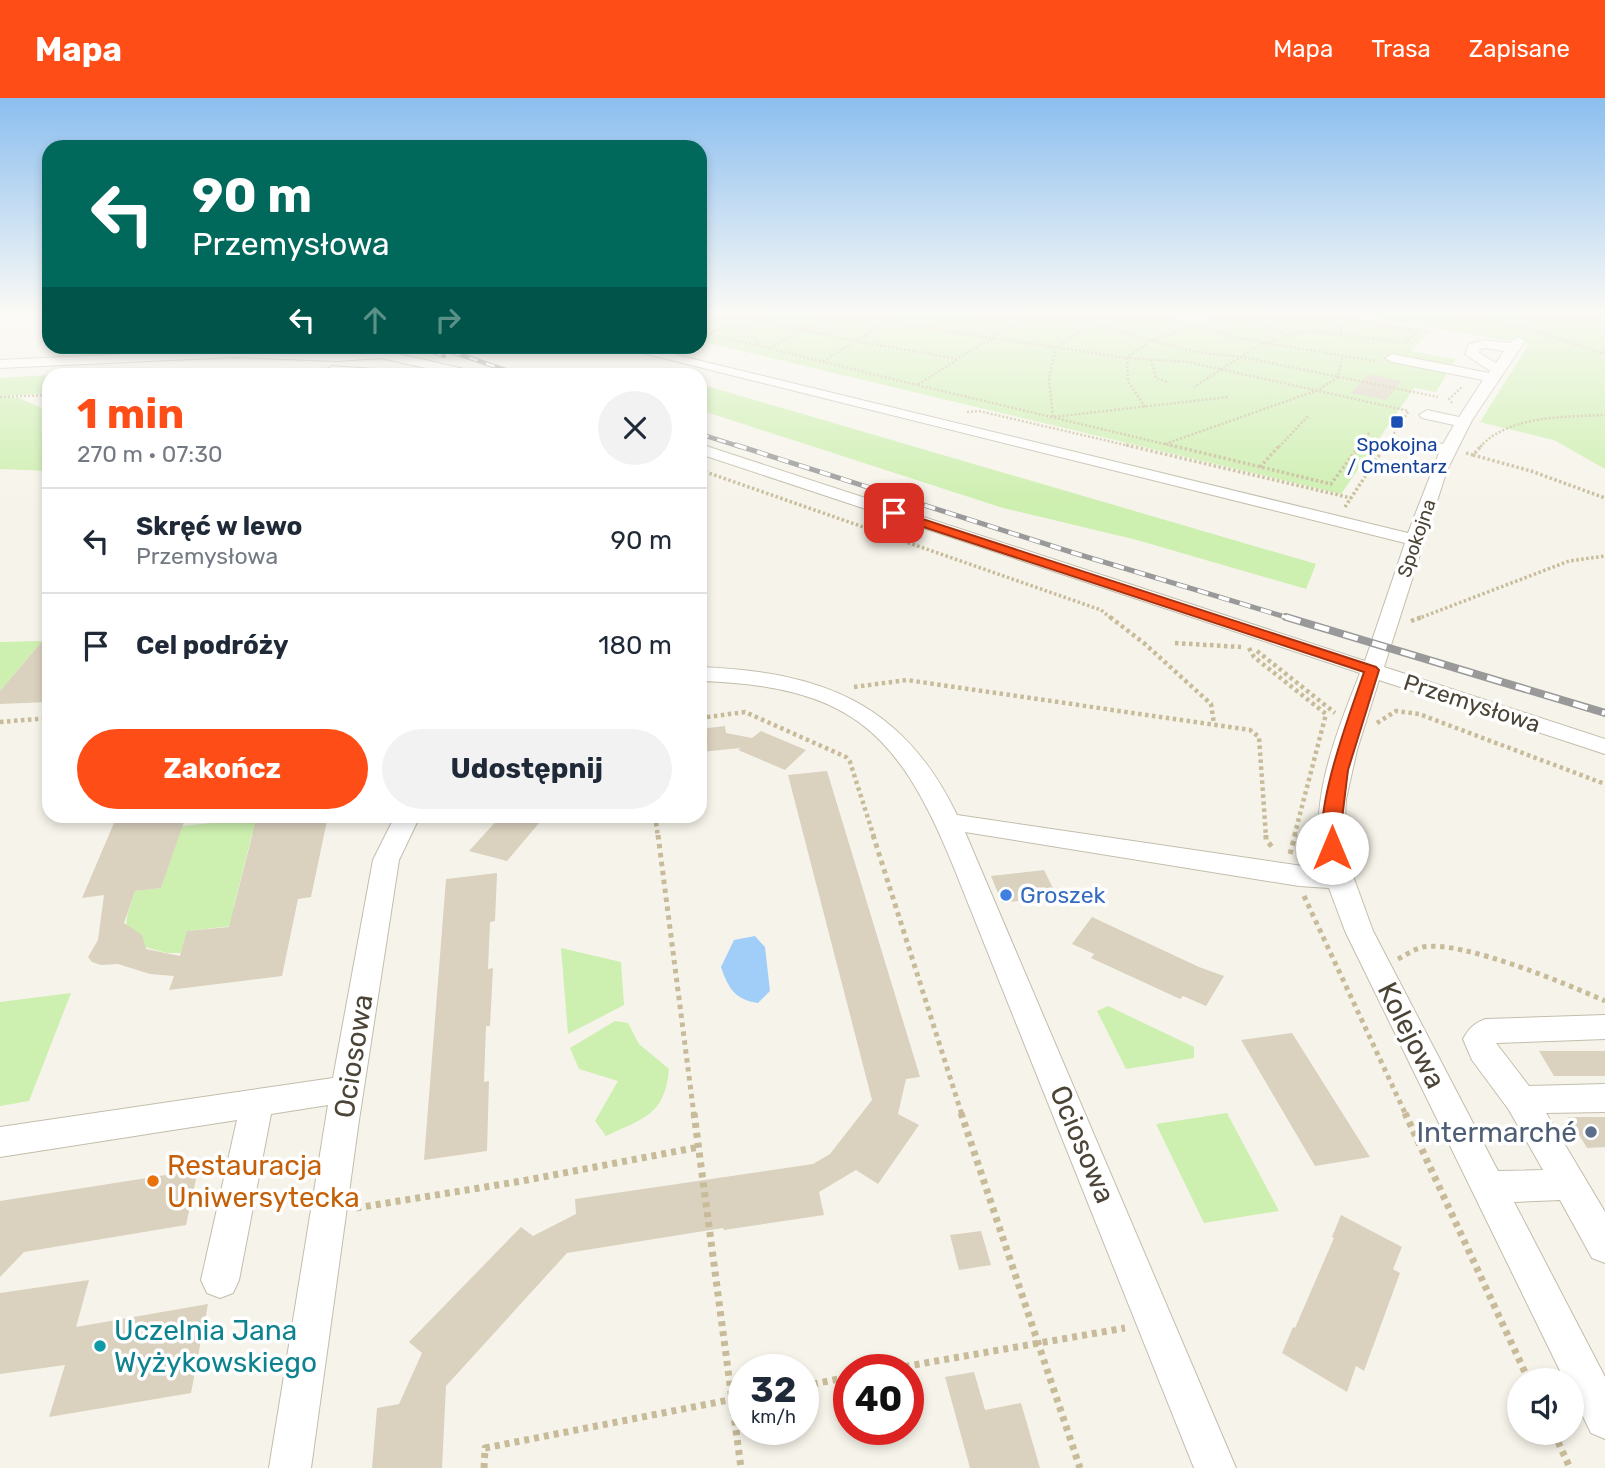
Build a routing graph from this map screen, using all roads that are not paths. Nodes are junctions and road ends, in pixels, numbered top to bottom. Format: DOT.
graph roads {
  1 [pos="746,376"];
  2 [pos="1494,376"];
  3 [pos="818,378"];
  4 [pos="800,389"];
  5 [pos="964,412"];
  6 [pos="950,425"];
  7 [pos="1411,443"];
  8 [pos="1448,450"];
  9 [pos="707,451"];
  10 [pos="1413,540"];
  11 [pos="1371,670"];
  12 [pos="707,674"];
  13 [pos="1605,747"];
  14 [pos="947,822"];
  15 [pos="404,823"];
  16 [pos="1339,880"];
  17 [pos="1605,1027"];
  18 [pos="347,1089"];
  19 [pos="1605,1098"];
  20 [pos="1521,1100"];
  21 [pos="257,1102"];
  22 [pos="0,1142"];
  23 [pos="1569,1184"];
  24 [pos="1490,1186"];
  25 [pos="1605,1246"];
  26 [pos="220,1280"];
  27 [pos="1605,1419"];
  28 [pos="290,1468"];
  29 [pos="1215,1468"];
  1 -- 4 [label="street"];
  2 -- 8 [label="street, Spokojna"];
  3 -- 4 [label="street"];
  4 -- 6 [label="street"];
  5 -- 6 [label="street"];
  6 -- 10 [label="street"];
  7 -- 8 [label="street"];
  8 -- 10 [label="street, Spokojna"];
  9 -- 11 [label="street, Przemysłowa"];
  10 -- 11 [label="street, Spokojna"];
  11 -- 13 [label="street, Przemysłowa"];
  11 -- 16 [label="street, Kolejowa"];
  12 -- 14 [label="street, Ociosowa"];
  14 -- 16 [label="street"];
  14 -- 29 [label="street, Ociosowa"];
  15 -- 18 [label="street, Ociosowa"];
  16 -- 24 [label="street, Kolejowa"];
  17 -- 20 [label="street"];
  18 -- 21 [label="street"];
  18 -- 28 [label="street, Ociosowa"];
  19 -- 20 [label="street"];
  20 -- 23 [label="street"];
  21 -- 22 [label="street"];
  21 -- 26 [label="street"];
  23 -- 24 [label="street"];
  23 -- 25 [label="street"];
  24 -- 27 [label="street, Kolejowa"];
}
